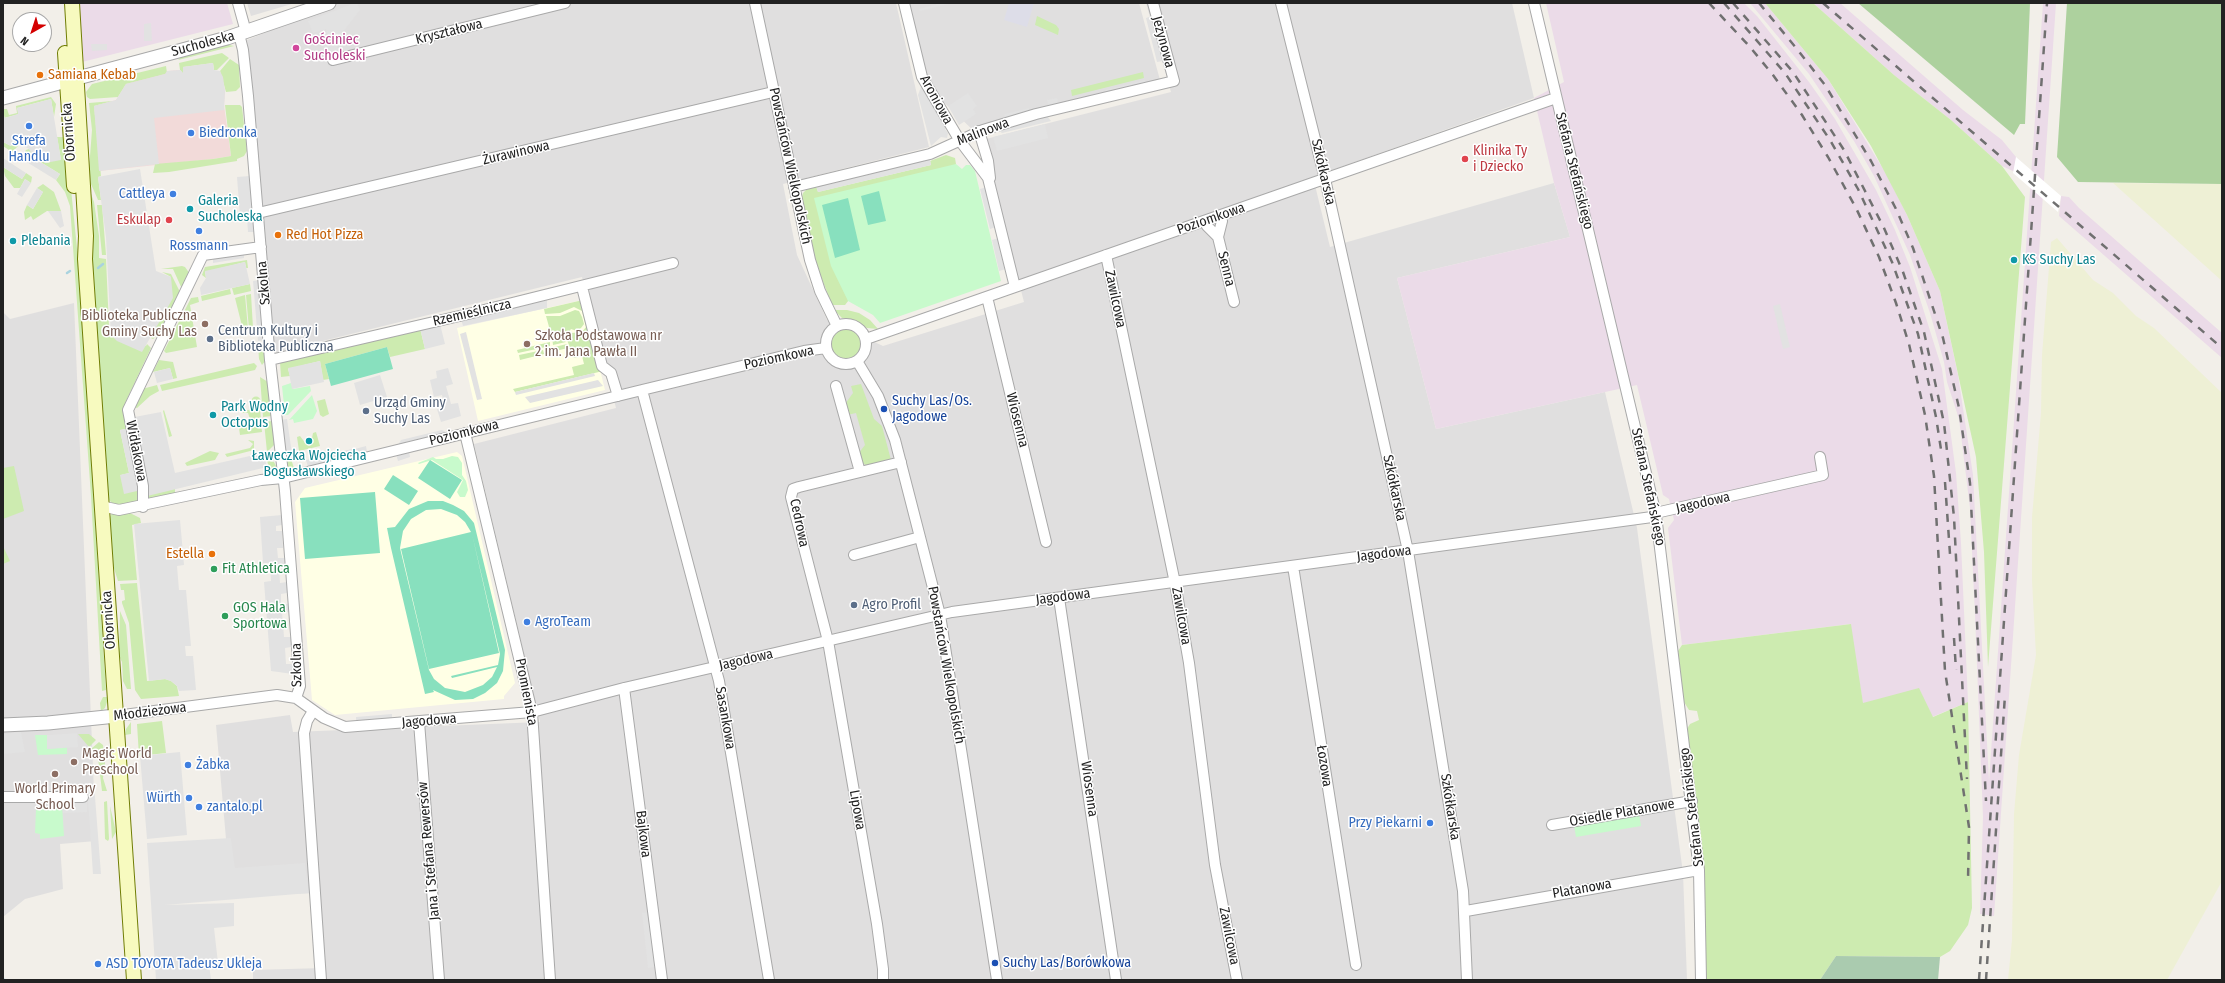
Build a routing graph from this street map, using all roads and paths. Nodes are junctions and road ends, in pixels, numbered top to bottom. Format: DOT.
graph roads {
  1 [pos="62,3"];
  2 [pos="72,3"];
  3 [pos="238,3"];
  4 [pos="329,3"];
  5 [pos="565,3"];
  6 [pos="754,3"];
  7 [pos="904,3"];
  8 [pos="1153,3"];
  9 [pos="1281,3"];
  10 [pos="1534,3"];
  11 [pos="243,33"];
  12 [pos="333,60"];
  13 [pos="71,80"];
  14 [pos="1174,81"];
  15 [pos="773,92"];
  16 [pos="3,98"];
  17 [pos="1556,98"];
  18 [pos="979,132"];
  19 [pos="960,141"];
  20 [pos="1325,179"];
  21 [pos="991,186"];
  22 [pos="794,187"];
  23 [pos="258,212"];
  24 [pos="1220,216"];
  25 [pos="1205,221"];
  26 [pos="1218,237"];
  27 [pos="261,247"];
  28 [pos="1106,255"];
  29 [pos="673,263"];
  30 [pos="582,287"];
  31 [pos="1015,287"];
  32 [pos="987,297"];
  33 [pos="1234,302"];
  34 [pos="837,326"];
  35 [pos="866,339"];
  36 [pos="826,348"];
  37 [pos="270,360"];
  38 [pos="857,361"];
  39 [pos="836,386"];
  40 [pos="642,390"];
  41 [pos="618,396"];
  42 [pos="465,433"];
  43 [pos="1820,457"];
  44 [pos="901,462"];
  45 [pos="860,472"];
  46 [pos="283,478"];
  47 [pos="101,506"];
  48 [pos="143,507"];
  49 [pos="1656,515"];
  50 [pos="920,537"];
  51 [pos="1046,542"];
  52 [pos="1408,551"];
  53 [pos="854,555"];
  54 [pos="1293,566"];
  55 [pos="1175,583"];
  56 [pos="1059,598"];
  57 [pos="940,615"];
  58 [pos="828,640"];
  59 [pos="715,668"];
  60 [pos="624,688"];
  61 [pos="296,698"];
  62 [pos="313,711"];
  63 [pos="532,712"];
  64 [pos="116,716"];
  65 [pos="418,722"];
  66 [pos="3,725"];
  67 [pos="3,797"];
  68 [pos="83,797"];
  69 [pos="1692,802"];
  70 [pos="1552,825"];
  71 [pos="1699,870"];
  72 [pos="1466,911"];
  73 [pos="1356,965"];
  74 [pos="134,980"];
  75 [pos="321,980"];
  76 [pos="440,980"];
  77 [pos="550,980"];
  78 [pos="662,980"];
  79 [pos="769,980"];
  80 [pos="883,980"];
  81 [pos="997,980"];
  82 [pos="1116,980"];
  83 [pos="1237,980"];
  84 [pos="1467,980"];
  85 [pos="1701,980"];
  1 -- 13 [label="main road, Obornicka"];
  2 -- 13 [label="main road, Obornicka"];
  3 -- 11 [label="street, Szkolna"];
  4 -- 11 [label="street, Sucholeska"];
  5 -- 12 [label="street, Kryształowa"];
  6 -- 15 [label="street, Powstańców Wielkopolskich"];
  7 -- 19 [label="street, Aroniowa"];
  8 -- 14 [label="street, Jeżynowa"];
  9 -- 20 [label="street, Szkółkarska"];
  10 -- 17 [label="street, Stefana Stefańskiego"];
  11 -- 13 [label="street, Sucholeska"];
  11 -- 23 [label="street, Szkolna"];
  13 -- 16 [label="street, Sucholeska"];
  13 -- 47 [label="main road, Obornicka"];
  14 -- 18 [label="street, Malinowa"];
  15 -- 22 [label="street, Powstańców Wielkopolskich"];
  15 -- 23 [label="street, Żurawinowa"];
  17 -- 20 [label="street, Poziomkowa"];
  17 -- 49 [label="street, Stefana Stefańskiego"];
  18 -- 19 [label="street, Malinowa"];
  18 -- 21 [label="street, Aroniowa"];
  19 -- 21 [label="street, Aroniowa"];
  19 -- 22 [label="street, Malinowa"];
  20 -- 24 [label="street, Poziomkowa"];
  20 -- 52 [label="street, Szkółkarska"];
  21 -- 31 [label="street, Aroniowa"];
  22 -- 34 [label="street, Powstańców Wielkopolskich"];
  23 -- 27 [label="street, Szkolna"];
  24 -- 25 [label="street, Poziomkowa"];
  24 -- 26 [label="street, Senna"];
  25 -- 26 [label="street, Senna"];
  25 -- 28 [label="street, Poziomkowa"];
  26 -- 33 [label="street, Senna"];
  27 -- 37 [label="street, Szkolna"];
  27 -- 48 [label="street, Widłakowa"];
  28 -- 31 [label="street, Poziomkowa"];
  28 -- 55 [label="street, Zawilcowa"];
  29 -- 30 [label="street, Rzemieślnicza"];
  30 -- 37 [label="street, Rzemieślnicza"];
  30 -- 41 [label="street"];
  31 -- 32 [label="street, Poziomkowa"];
  32 -- 35 [label="street, Poziomkowa"];
  32 -- 51 [label="street, Wiosenna"];
  34 -- 35 [label="street"];
  34 -- 36 [label="street"];
  35 -- 38 [label="street"];
  36 -- 38 [label="street"];
  36 -- 40 [label="street, Poziomkowa"];
  37 -- 46 [label="street, Szkolna"];
  38 -- 44 [label="street, Powstańców Wielkopolskich"];
  39 -- 45 [label="street"];
  40 -- 41 [label="street, Poziomkowa"];
  40 -- 59 [label="street, Sasankowa"];
  41 -- 42 [label="street, Poziomkowa"];
  42 -- 46 [label="street, Poziomkowa"];
  42 -- 63 [label="street, Promienista"];
  43 -- 49 [label="street, Jagodowa"];
  44 -- 45 [label="street, Cedrowa"];
  44 -- 50 [label="street, Powstańców Wielkopolskich"];
  45 -- 58 [label="street, Cedrowa"];
  46 -- 48 [label="street, Poziomkowa"];
  46 -- 61 [label="street, Szkolna"];
  47 -- 48 [label="street, Poziomkowa"];
  47 -- 64 [label="main road, Obornicka"];
  49 -- 52 [label="street, Jagodowa"];
  49 -- 69 [label="street, Stefana Stefańskiego"];
  50 -- 53 [label="street"];
  50 -- 57 [label="street, Powstańców Wielkopolskich"];
  52 -- 54 [label="street, Jagodowa"];
  52 -- 72 [label="street, Szkółkarska"];
  54 -- 55 [label="street, Jagodowa"];
  54 -- 73 [label="street, Łozowa"];
  55 -- 56 [label="street, Jagodowa"];
  55 -- 83 [label="street, Zawilcowa"];
  56 -- 57 [label="street, Jagodowa"];
  56 -- 82 [label="street, Wiosenna"];
  57 -- 58 [label="street, Jagodowa"];
  57 -- 81 [label="street, Powstańców Wielkopolskich"];
  58 -- 59 [label="street, Jagodowa"];
  58 -- 80 [label="street, Lipowa"];
  59 -- 60 [label="street, Jagodowa"];
  59 -- 79 [label="street, Sasankowa"];
  60 -- 63 [label="street, Jagodowa"];
  60 -- 78 [label="street, Bajkowa"];
  61 -- 62 [label="street, Jagodowa"];
  61 -- 64 [label="street, Młodzieżowa"];
  62 -- 65 [label="street, Jagodowa"];
  62 -- 75 [label="street"];
  63 -- 65 [label="street, Jagodowa"];
  63 -- 77 [label="street, Promienista"];
  64 -- 66 [label="street, Młodzieżowa"];
  64 -- 74 [label="main road, Obornicka"];
  65 -- 76 [label="street, Jana i Stefana Rewersów"];
  67 -- 68 [label="street"];
  69 -- 70 [label="street, Osiedle Platanowe"];
  69 -- 71 [label="street, Stefana Stefańskiego"];
  71 -- 72 [label="street, Platanowa"];
  71 -- 85 [label="street, Stefana Stefańskiego"];
  72 -- 84 [label="street, Szkółkarska"];
}
